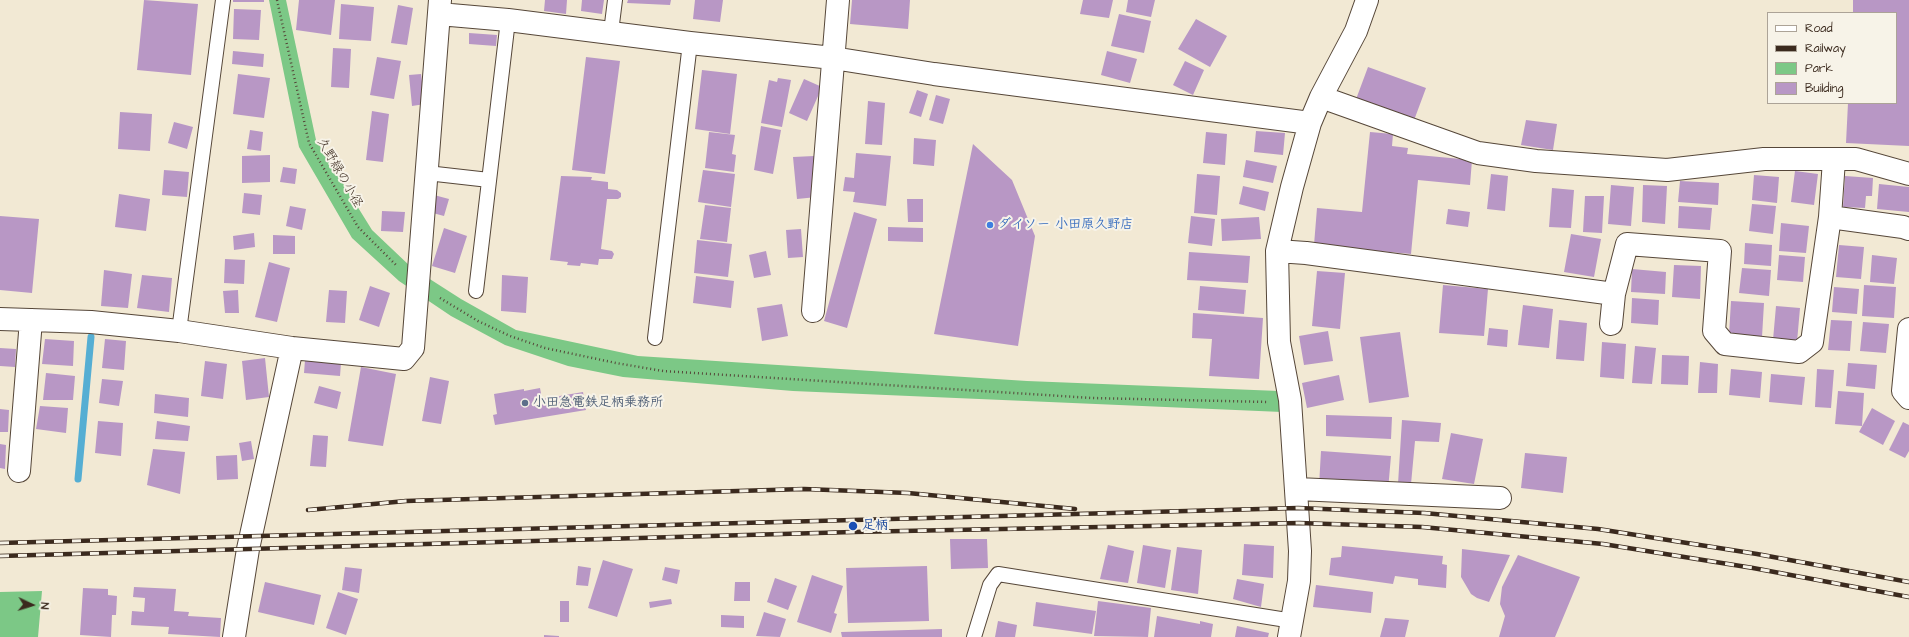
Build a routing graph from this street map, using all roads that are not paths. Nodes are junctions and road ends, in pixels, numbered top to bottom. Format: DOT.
graph roads {
  1 [pos="223,0"];
  2 [pos="615,0"];
  3 [pos="838,0"];
  4 [pos="1367,0"];
  5 [pos="439,7"];
  6 [pos="508,20"];
  7 [pos="611,32"];
  8 [pos="690,43"];
  9 [pos="833,58"];
  10 [pos="1321,97"];
  11 [pos="1310,123"];
  12 [pos="1834,160"];
  13 [pos="427,173"];
  14 [pos="1909,174"];
  15 [pos="489,180"];
  16 [pos="1830,217"];
  17 [pos="1909,229"];
  18 [pos="1277,251"];
  19 [pos="476,291"];
  20 [pos="1614,294"];
  21 [pos="813,311"];
  22 [pos="0,319"];
  23 [pos="31,320"];
  24 [pos="1611,324"];
  25 [pos="1909,329"];
  26 [pos="179,331"];
  27 [pos="655,338"];
  28 [pos="292,348"];
  29 [pos="1909,398"];
  30 [pos="19,471"];
  31 [pos="1297,489"];
  32 [pos="1500,498"];
  33 [pos="1291,629"];
  34 [pos="234,637"];
  35 [pos="974,637"];
  1 -- 26 [label="lane"];
  2 -- 7 [label="lane"];
  3 -- 9 [label="street"];
  4 -- 10 [label="street"];
  5 -- 6 [label="street"];
  5 -- 13 [label="street"];
  6 -- 7 [label="street"];
  6 -- 15 [label="lane"];
  7 -- 8 [label="street"];
  8 -- 9 [label="street"];
  8 -- 27 [label="lane"];
  9 -- 11 [label="street"];
  9 -- 21 [label="street"];
  10 -- 11 [label="street"];
  10 -- 12 [label="street"];
  11 -- 18 [label="street"];
  12 -- 14 [label="street"];
  12 -- 16 [label="street"];
  13 -- 15 [label="lane"];
  13 -- 28 [label="street"];
  15 -- 19 [label="lane"];
  16 -- 17 [label="street"];
  16 -- 20 [label="street"];
  18 -- 20 [label="street"];
  18 -- 31 [label="street"];
  20 -- 24 [label="street"];
  22 -- 23 [label="street"];
  23 -- 26 [label="street"];
  23 -- 30 [label="street"];
  25 -- 29 [label="street"];
  26 -- 28 [label="street"];
  28 -- 34 [label="street"];
  31 -- 32 [label="street"];
  31 -- 33 [label="street"];
  33 -- 35 [label="lane"];
}
